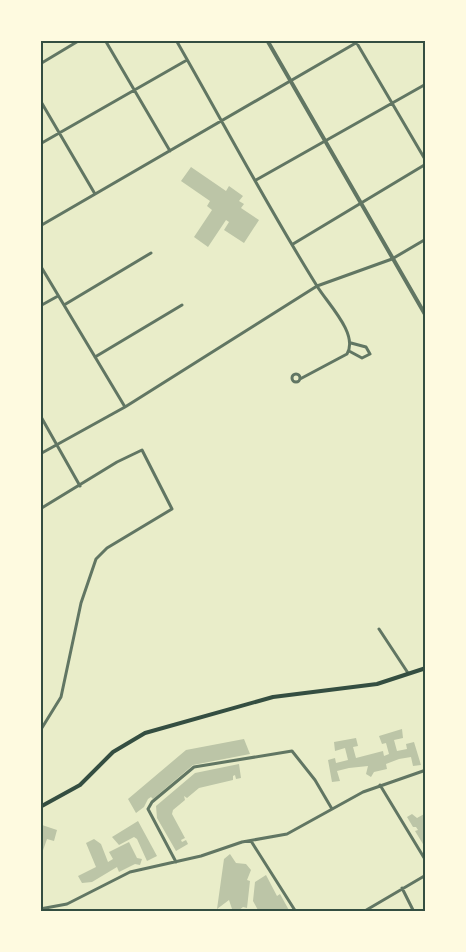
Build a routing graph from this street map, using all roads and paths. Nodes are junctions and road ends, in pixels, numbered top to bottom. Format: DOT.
graph roads {
  1 [pos="80,40"];
  2 [pos="105,40"];
  3 [pos="176,40"];
  4 [pos="267,40"];
  5 [pos="357,41"];
  6 [pos="187,60"];
  7 [pos="40,64"];
  8 [pos="291,82"];
  9 [pos="426,84"];
  10 [pos="135,90"];
  11 [pos="40,100"];
  12 [pos="391,103"];
  13 [pos="223,122"];
  14 [pos="59,133"];
  15 [pos="326,142"];
  16 [pos="40,144"];
  17 [pos="170,151"];
  18 [pos="426,163"];
  19 [pos="256,180"];
  20 [pos="95,195"];
  21 [pos="361,203"];
  22 [pos="40,226"];
  23 [pos="426,239"];
  24 [pos="293,244"];
  25 [pos="151,253"];
  26 [pos="392,259"];
  27 [pos="40,265"];
  28 [pos="317,286"];
  29 [pos="58,296"];
  30 [pos="64,305"];
  31 [pos="182,305"];
  32 [pos="40,306"];
  33 [pos="426,316"];
  34 [pos="351,343"];
  35 [pos="349,351"];
  36 [pos="94,357"];
  37 [pos="300,379"];
  38 [pos="125,407"];
  39 [pos="40,415"];
  40 [pos="58,447"];
  41 [pos="40,454"];
  42 [pos="80,486"];
  43 [pos="40,509"];
  44 [pos="379,629"];
  45 [pos="426,668"];
  46 [pos="409,675"];
  47 [pos="40,731"];
  48 [pos="426,770"];
  49 [pos="380,785"];
  50 [pos="40,807"];
  51 [pos="332,809"];
  52 [pos="251,841"];
  53 [pos="426,861"];
  54 [pos="176,862"];
  55 [pos="426,875"];
  56 [pos="402,888"];
  57 [pos="40,909"];
  58 [pos="296,912"];
  59 [pos="363,912"];
  60 [pos="414,912"];
  1 -- 7 [label="street"];
  2 -- 10 [label="street"];
  3 -- 6 [label="street"];
  4 -- 8 [label="street"];
  5 -- 8 [label="street"];
  5 -- 12 [label="street"];
  6 -- 10 [label="street"];
  6 -- 13 [label="street"];
  8 -- 13 [label="street"];
  8 -- 15 [label="street"];
  9 -- 12 [label="street"];
  10 -- 14 [label="street"];
  10 -- 17 [label="street"];
  11 -- 14 [label="street"];
  12 -- 15 [label="street"];
  12 -- 18 [label="street"];
  13 -- 17 [label="street"];
  13 -- 19 [label="street"];
  14 -- 16 [label="street"];
  14 -- 20 [label="street"];
  15 -- 19 [label="street"];
  15 -- 21 [label="street"];
  17 -- 20 [label="street"];
  18 -- 21 [label="street"];
  19 -- 24 [label="street"];
  20 -- 22 [label="street"];
  21 -- 24 [label="street"];
  21 -- 26 [label="street"];
  23 -- 26 [label="street"];
  24 -- 28 [label="street"];
  25 -- 30 [label="street"];
  26 -- 28 [label="street"];
  26 -- 33 [label="street"];
  27 -- 29 [label="street"];
  28 -- 34 [label="street"];
  28 -- 38 [label="street"];
  29 -- 30 [label="street"];
  29 -- 32 [label="street"];
  30 -- 36 [label="street"];
  31 -- 36 [label="street"];
  34 -- 35 [label="street"];
  34 -- 35 [label="street"];
  35 -- 37 [label="street"];
  36 -- 38 [label="street"];
  38 -- 40 [label="street"];
  39 -- 40 [label="street"];
  40 -- 41 [label="street"];
  40 -- 42 [label="street"];
  42 -- 43 [label="street"];
  42 -- 47 [label="street"];
  44 -- 46 [label="street"];
  45 -- 46 [label="main road"];
  46 -- 50 [label="main road"];
  48 -- 49 [label="street"];
  49 -- 51 [label="street"];
  49 -- 53 [label="street"];
  51 -- 52 [label="street"];
  51 -- 54 [label="street"];
  52 -- 54 [label="street"];
  52 -- 58 [label="street"];
  54 -- 57 [label="street"];
  55 -- 56 [label="street"];
  56 -- 59 [label="street"];
  56 -- 60 [label="street"];
}
